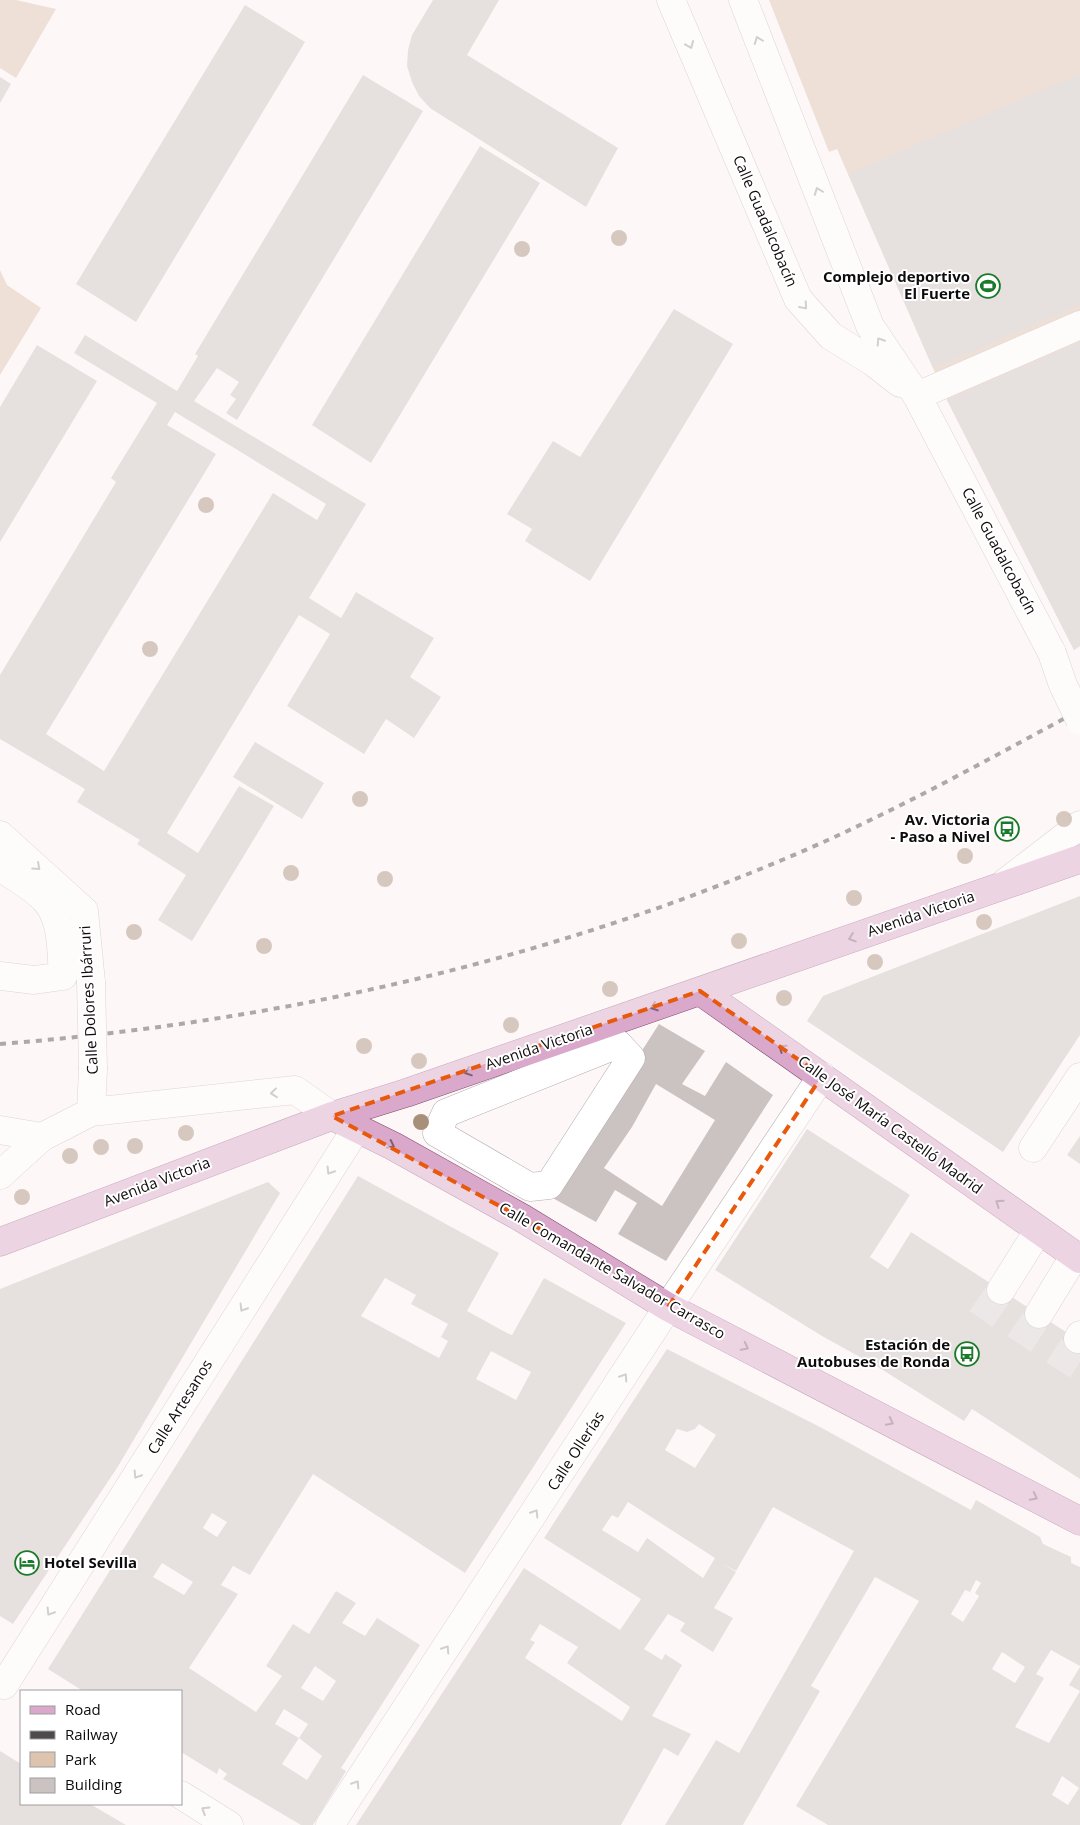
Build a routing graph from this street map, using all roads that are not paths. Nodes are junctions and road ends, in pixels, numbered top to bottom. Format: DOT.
graph roads {
  1 [pos="671,0"];
  2 [pos="743,0"];
  3 [pos="1080,325"];
  4 [pos="917,396"];
  5 [pos="1080,720"];
  6 [pos="1080,825"];
  7 [pos="0,835"];
  8 [pos="1080,859"];
  9 [pos="0,867"];
  10 [pos="1001,887"];
  11 [pos="0,976"];
  12 [pos="700,991"];
  13 [pos="822,1076"];
  14 [pos="1080,1077"];
  15 [pos="91,1112"];
  16 [pos="332,1116"];
  17 [pos="0,1130"];
  18 [pos="356,1130"];
  19 [pos="437,1133"];
  20 [pos="42,1137"];
  21 [pos="1033,1148"];
  22 [pos="0,1175"];
  23 [pos="1038,1231"];
  24 [pos="0,1242"];
  25 [pos="1077,1257"];
  26 [pos="1001,1290"];
  27 [pos="668,1307"];
  28 [pos="1039,1314"];
  29 [pos="1080,1521"];
  30 [pos="8,1688"];
  31 [pos="182,1796"];
  32 [pos="229,1825"];
  33 [pos="330,1825"];
  1 -- 4 [label="street, Calle Guadalcobacín, one-way"];
  4 -- 2 [label="street, Calle Guadalcobacín, one-way"];
  3 -- 4 [label="street"];
  4 -- 5 [label="street, Calle Guadalcobacín, bridge"];
  6 -- 10 [label="street"];
  7 -- 15 [label="street, Calle Dolores Ibárruri, one-way, bridge"];
  8 -- 10 [label="main road, Avenida Victoria"];
  9 -- 11 [label="street"];
  10 -- 12 [label="main road, Avenida Victoria, one-way"];
  13 -- 12 [label="main road, Calle José María Castelló Madrid, one-way"];
  12 -- 16 [label="main road, Avenida Victoria, one-way"];
  23 -- 13 [label="main road, Calle José María Castelló Madrid, one-way"];
  13 -- 27 [label="street, Calle Ollerías"];
  14 -- 21 [label="street"];
  16 -- 15 [label="street, one-way"];
  15 -- 20 [label="street"];
  16 -- 18 [label="main road, Calle Comandante Salvador Carrasco"];
  16 -- 24 [label="main road, Avenida Victoria"];
  17 -- 20 [label="street"];
  18 -- 27 [label="main road, Calle Comandante Salvador Carrasco, one-way"];
  18 -- 30 [label="street, Calle Artesanos, one-way"];
  19 -- 19 [label="street"];
  20 -- 22 [label="street"];
  23 -- 25 [label="main road, Calle José María Castelló Madrid"];
  23 -- 26 [label="street"];
  25 -- 28 [label="street"];
  27 -- 29 [label="main road, Calle Comandante Salvador Carrasco, one-way"];
  33 -- 27 [label="street, Calle Ollerías, one-way"];
  32 -- 31 [label="street, one-way"];
}
